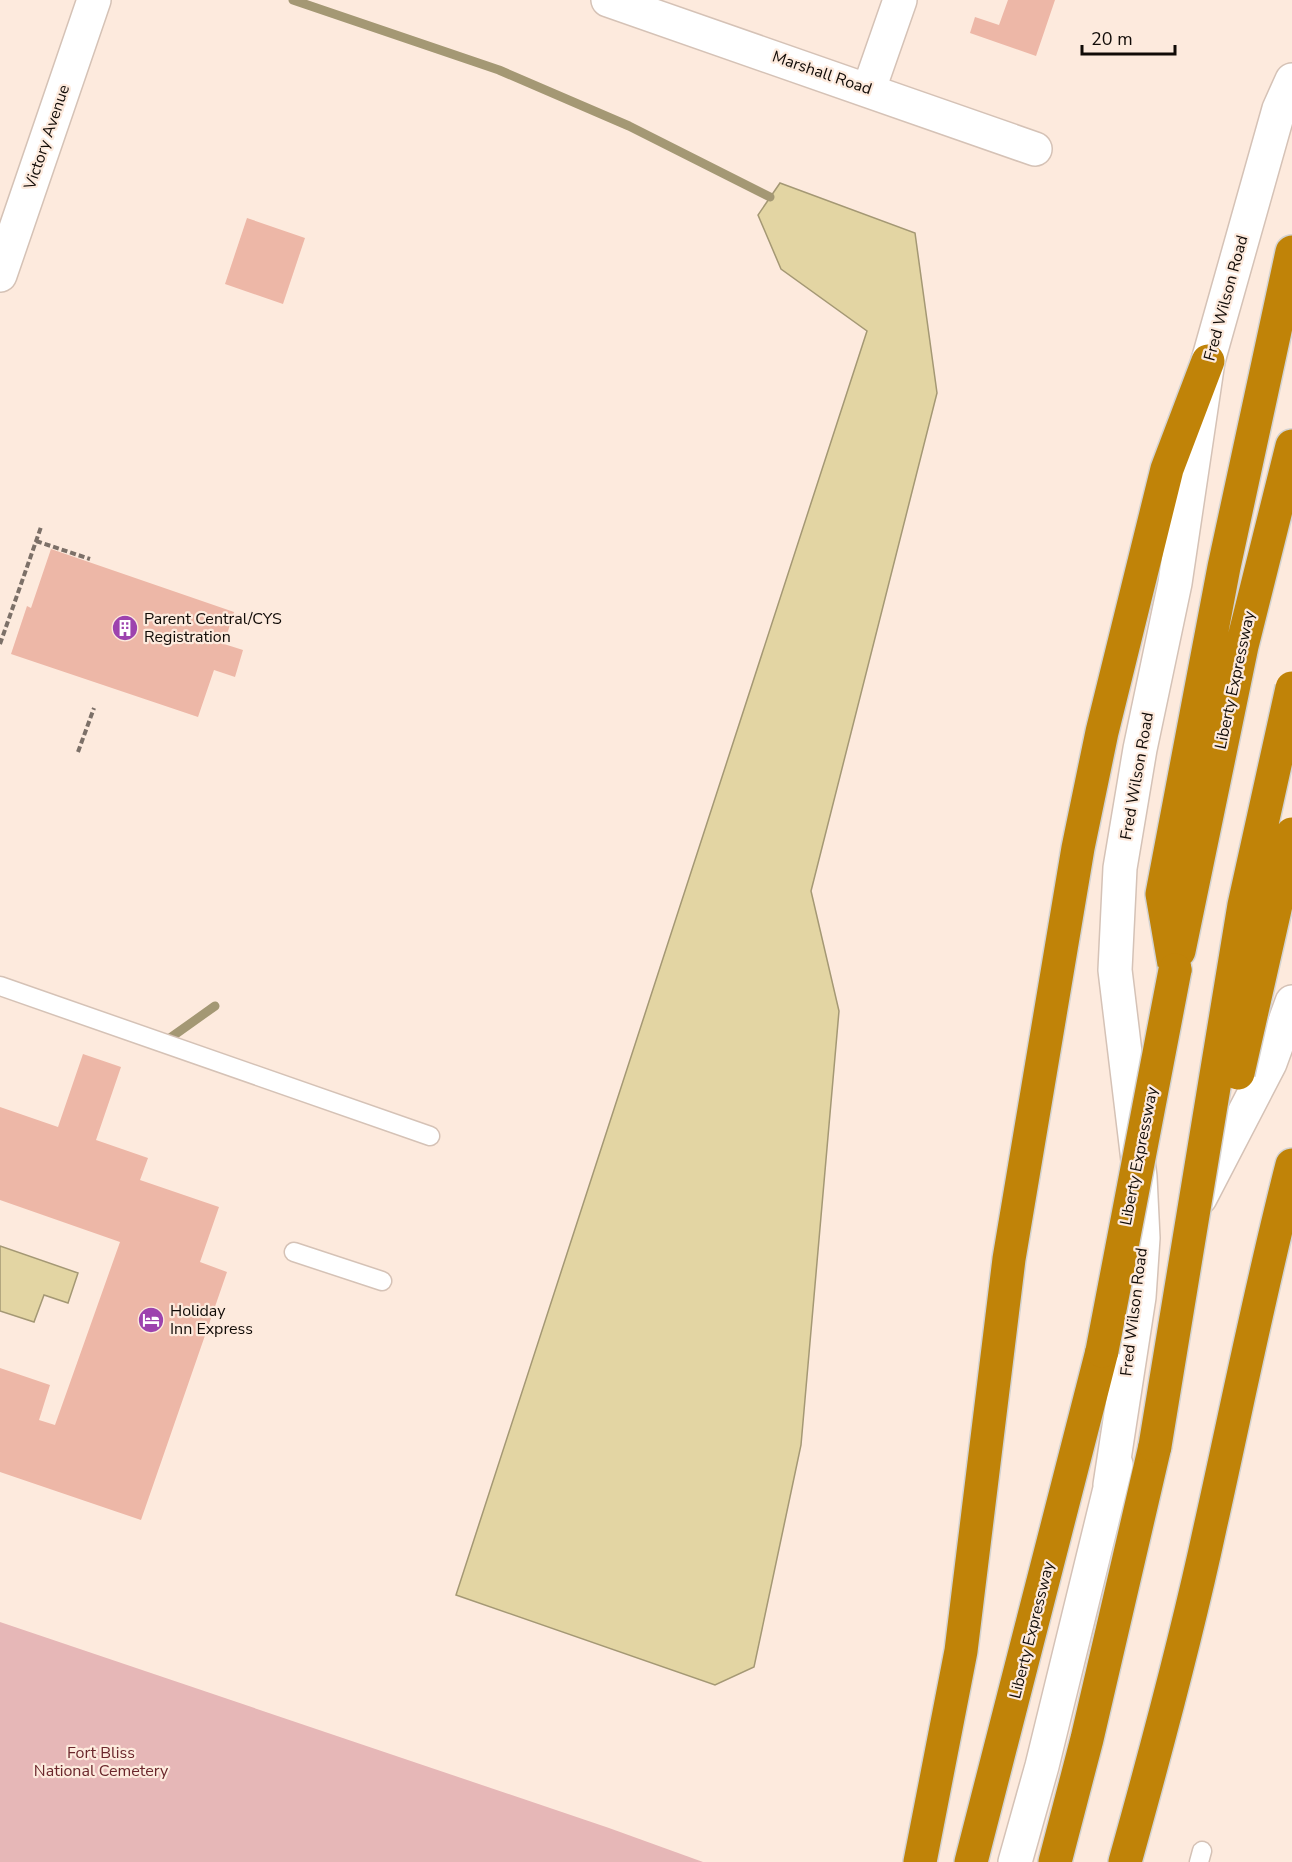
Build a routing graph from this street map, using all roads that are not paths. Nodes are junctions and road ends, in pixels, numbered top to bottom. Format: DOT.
graph roads {
  1 [pos="94,0"];
  2 [pos="608,0"];
  3 [pos="900,0"];
  4 [pos="1292,80"];
  5 [pos="869,89"];
  6 [pos="1035,149"];
  7 [pos="1292,252"];
  8 [pos="0,275"];
  9 [pos="1208,361"];
  10 [pos="1292,446"];
  11 [pos="1292,688"];
  12 [pos="1292,834"];
  13 [pos="1175,970"];
  14 [pos="0,986"];
  15 [pos="1292,1002"];
  16 [pos="430,1136"];
  17 [pos="1292,1165"];
  18 [pos="294,1252"];
  19 [pos="382,1281"];
  20 [pos="1155,1446"];
  21 [pos="1110,1485"];
  22 [pos="920,1862"];
  23 [pos="970,1862"];
  24 [pos="1015,1862"];
  25 [pos="1055,1862"];
  26 [pos="1125,1862"];
  1 -- 8 [label="main road, Victory Avenue"];
  2 -- 5 [label="main road, Marshall Road"];
  3 -- 5 [label="main road"];
  4 -- 9 [label="main road, Fred Wilson Road"];
  5 -- 6 [label="main road, Marshall Road"];
  7 -- 13 [label="highway"];
  9 -- 21 [label="main road, Fred Wilson Road"];
  9 -- 22 [label="highway"];
  10 -- 13 [label="highway, Liberty Expressway"];
  11 -- 20 [label="highway, bridge"];
  12 -- 20 [label="highway, bridge"];
  13 -- 23 [label="highway, Liberty Expressway, bridge"];
  14 -- 16 [label="lane"];
  15 -- 21 [label="main road, Fred Wilson Road"];
  17 -- 26 [label="highway"];
  18 -- 19 [label="lane"];
  20 -- 25 [label="highway"];
  21 -- 24 [label="main road, Fred Wilson Road"];
}
